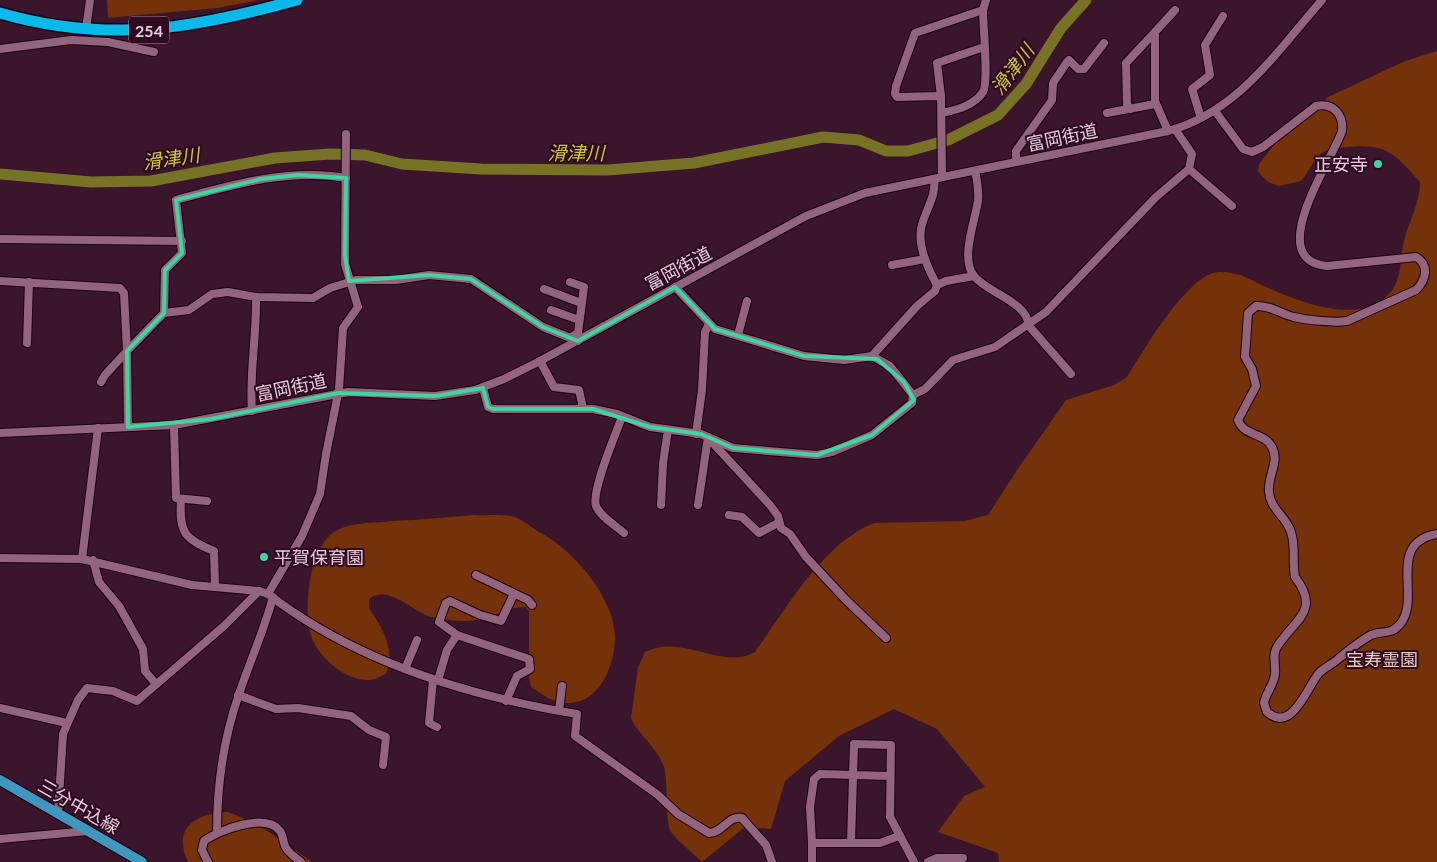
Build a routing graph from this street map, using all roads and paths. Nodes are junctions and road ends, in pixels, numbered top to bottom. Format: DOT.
graph roads {
  1 [pos="90,0"];
  2 [pos="297,0"];
  3 [pos="986,0"];
  4 [pos="1322,0"];
  5 [pos="983,10"];
  6 [pos="1174,10"];
  7 [pos="0,13"];
  8 [pos="1223,16"];
  9 [pos="86,29"];
  10 [pos="1155,32"];
  11 [pos="1104,43"];
  12 [pos="984,47"];
  13 [pos="0,48"];
  14 [pos="154,52"];
  15 [pos="941,96"];
  16 [pos="1155,104"];
  17 [pos="1130,109"];
  18 [pos="1215,111"];
  19 [pos="1108,113"];
  20 [pos="942,115"];
  21 [pos="1201,118"];
  22 [pos="1172,130"];
  23 [pos="346,134"];
  24 [pos="1016,162"];
  25 [pos="1189,169"];
  26 [pos="975,171"];
  27 [pos="346,176"];
  28 [pos="938,178"];
  29 [pos="1232,206"];
  30 [pos="0,239"];
  31 [pos="182,241"];
  32 [pos="925,259"];
  33 [pos="892,265"];
  34 [pos="974,276"];
  35 [pos="0,281"];
  36 [pos="29,282"];
  37 [pos="350,282"];
  38 [pos="570,282"];
  39 [pos="938,285"];
  40 [pos="675,287"];
  41 [pos="544,289"];
  42 [pos="256,297"];
  43 [pos="747,301"];
  44 [pos="581,303"];
  45 [pos="551,310"];
  46 [pos="164,313"];
  47 [pos="579,320"];
  48 [pos="1029,322"];
  49 [pos="709,324"];
  50 [pos="738,335"];
  51 [pos="574,339"];
  52 [pos="27,343"];
  53 [pos="127,350"];
  54 [pos="872,356"];
  55 [pos="540,361"];
  56 [pos="1071,374"];
  57 [pos="101,382"];
  58 [pos="483,388"];
  59 [pos="338,393"];
  60 [pos="913,394"];
  61 [pos="582,408"];
  62 [pos="252,411"];
  63 [pos="622,417"];
  64 [pos="174,424"];
  65 [pos="128,427"];
  66 [pos="98,428"];
  67 [pos="668,430"];
  68 [pos="0,433"];
  69 [pos="696,434"];
  70 [pos="708,437"];
  71 [pos="181,500"];
  72 [pos="207,501"];
  73 [pos="661,505"];
  74 [pos="698,506"];
  75 [pos="730,515"];
  76 [pos="778,523"];
  77 [pos="624,533"];
  78 [pos="1437,534"];
  79 [pos="0,558"];
  80 [pos="82,559"];
  81 [pos="93,560"];
  82 [pos="476,576"];
  83 [pos="214,587"];
  84 [pos="259,591"];
  85 [pos="514,594"];
  86 [pos="270,596"];
  87 [pos="532,605"];
  88 [pos="457,634"];
  89 [pos="886,638"];
  90 [pos="417,640"];
  91 [pos="411,654"];
  92 [pos="420,657"];
  93 [pos="405,669"];
  94 [pos="435,680"];
  95 [pos="156,684"];
  96 [pos="562,686"];
  97 [pos="238,696"];
  98 [pos="506,701"];
  99 [pos="0,708"];
  100 [pos="559,711"];
  101 [pos="67,723"];
  102 [pos="438,727"];
  103 [pos="383,765"];
  104 [pos="853,776"];
  105 [pos="890,776"];
  106 [pos="0,780"];
  107 [pos="58,813"];
  108 [pos="88,830"];
  109 [pos="217,832"];
  110 [pos="899,836"];
  111 [pos="0,838"];
  112 [pos="812,843"];
  113 [pos="851,843"];
  114 [pos="963,858"];
  115 [pos="142,862"];
  116 [pos="208,862"];
  117 [pos="301,862"];
  118 [pos="772,862"];
  119 [pos="812,862"];
  120 [pos="914,862"];
  121 [pos="928,862"];
  1 -- 9 [label="street"];
  2 -- 9 [label="highway, 254"];
  3 -- 5 [label="street"];
  4 -- 18 [label="street, 富岡街道"];
  5 -- 12 [label="street"];
  5 -- 15 [label="street"];
  6 -- 10 [label="street"];
  7 -- 9 [label="highway, 254"];
  8 -- 21 [label="street"];
  10 -- 16 [label="street"];
  10 -- 17 [label="street"];
  11 -- 24 [label="street"];
  12 -- 15 [label="street"];
  12 -- 20 [label="street"];
  13 -- 14 [label="street"];
  15 -- 20 [label="street"];
  16 -- 17 [label="street"];
  16 -- 22 [label="street"];
  17 -- 19 [label="street"];
  18 -- 21 [label="street, 富岡街道"];
  18 -- 78 [label="street"];
  20 -- 28 [label="street"];
  21 -- 22 [label="street, 富岡街道"];
  22 -- 24 [label="street, 富岡街道"];
  22 -- 25 [label="street"];
  23 -- 27 [label="street"];
  24 -- 26 [label="street, 富岡街道"];
  25 -- 29 [label="street"];
  25 -- 48 [label="street"];
  26 -- 28 [label="street, 富岡街道"];
  26 -- 34 [label="street"];
  27 -- 31 [label="street"];
  27 -- 37 [label="street"];
  28 -- 32 [label="street"];
  28 -- 40 [label="street, 富岡街道"];
  30 -- 31 [label="street"];
  31 -- 46 [label="street"];
  32 -- 33 [label="street"];
  32 -- 39 [label="street"];
  34 -- 39 [label="street"];
  34 -- 48 [label="street"];
  35 -- 36 [label="street"];
  36 -- 52 [label="street"];
  36 -- 53 [label="street"];
  37 -- 42 [label="street"];
  37 -- 51 [label="street"];
  37 -- 59 [label="street"];
  38 -- 44 [label="street"];
  39 -- 54 [label="street"];
  40 -- 49 [label="street"];
  40 -- 51 [label="street, 富岡街道"];
  41 -- 44 [label="street"];
  42 -- 46 [label="street"];
  42 -- 62 [label="street"];
  43 -- 50 [label="street"];
  44 -- 47 [label="street"];
  45 -- 47 [label="street"];
  46 -- 53 [label="street"];
  47 -- 51 [label="street"];
  48 -- 56 [label="street"];
  48 -- 60 [label="street"];
  49 -- 50 [label="street"];
  49 -- 69 [label="street"];
  50 -- 54 [label="street"];
  51 -- 55 [label="street, 富岡街道"];
  53 -- 57 [label="street"];
  53 -- 65 [label="street"];
  54 -- 60 [label="street"];
  55 -- 58 [label="street, 富岡街道"];
  55 -- 61 [label="street"];
  58 -- 59 [label="street, 富岡街道"];
  58 -- 61 [label="street"];
  59 -- 62 [label="street, 富岡街道"];
  59 -- 86 [label="street"];
  60 -- 70 [label="street"];
  61 -- 63 [label="street"];
  62 -- 64 [label="street, 富岡街道"];
  63 -- 67 [label="street"];
  63 -- 77 [label="street"];
  64 -- 65 [label="street, 富岡街道"];
  64 -- 71 [label="street"];
  65 -- 66 [label="street, 富岡街道"];
  66 -- 68 [label="street, 富岡街道"];
  66 -- 80 [label="street"];
  67 -- 69 [label="street"];
  67 -- 73 [label="street"];
  69 -- 70 [label="street"];
  70 -- 74 [label="street"];
  70 -- 76 [label="street"];
  71 -- 72 [label="street"];
  71 -- 83 [label="street"];
  75 -- 76 [label="street"];
  76 -- 89 [label="street"];
  79 -- 80 [label="street"];
  80 -- 81 [label="street"];
  81 -- 83 [label="street"];
  81 -- 95 [label="street"];
  82 -- 85 [label="street"];
  83 -- 84 [label="street"];
  84 -- 86 [label="street"];
  84 -- 95 [label="street"];
  85 -- 87 [label="street"];
  85 -- 88 [label="street"];
  86 -- 93 [label="street"];
  86 -- 97 [label="street"];
  88 -- 94 [label="street"];
  88 -- 98 [label="street"];
  90 -- 91 [label="street"];
  91 -- 92 [label="street"];
  91 -- 93 [label="street"];
  93 -- 94 [label="street"];
  94 -- 98 [label="street"];
  94 -- 102 [label="street"];
  95 -- 101 [label="street"];
  96 -- 100 [label="street"];
  97 -- 103 [label="street"];
  97 -- 109 [label="street"];
  98 -- 100 [label="street"];
  99 -- 101 [label="street"];
  100 -- 118 [label="street"];
  101 -- 107 [label="street"];
  104 -- 105 [label="street"];
  104 -- 105 [label="street"];
  104 -- 112 [label="street"];
  104 -- 113 [label="street"];
  105 -- 110 [label="street"];
  106 -- 107 [label="main road, 三分中込線"];
  107 -- 108 [label="main road, 三分中込線"];
  108 -- 111 [label="street"];
  108 -- 115 [label="main road, 三分中込線"];
  109 -- 116 [label="street"];
  109 -- 117 [label="street"];
  110 -- 113 [label="street"];
  110 -- 120 [label="street"];
  112 -- 113 [label="street"];
  112 -- 119 [label="street"];
  114 -- 121 [label="street"];
}
